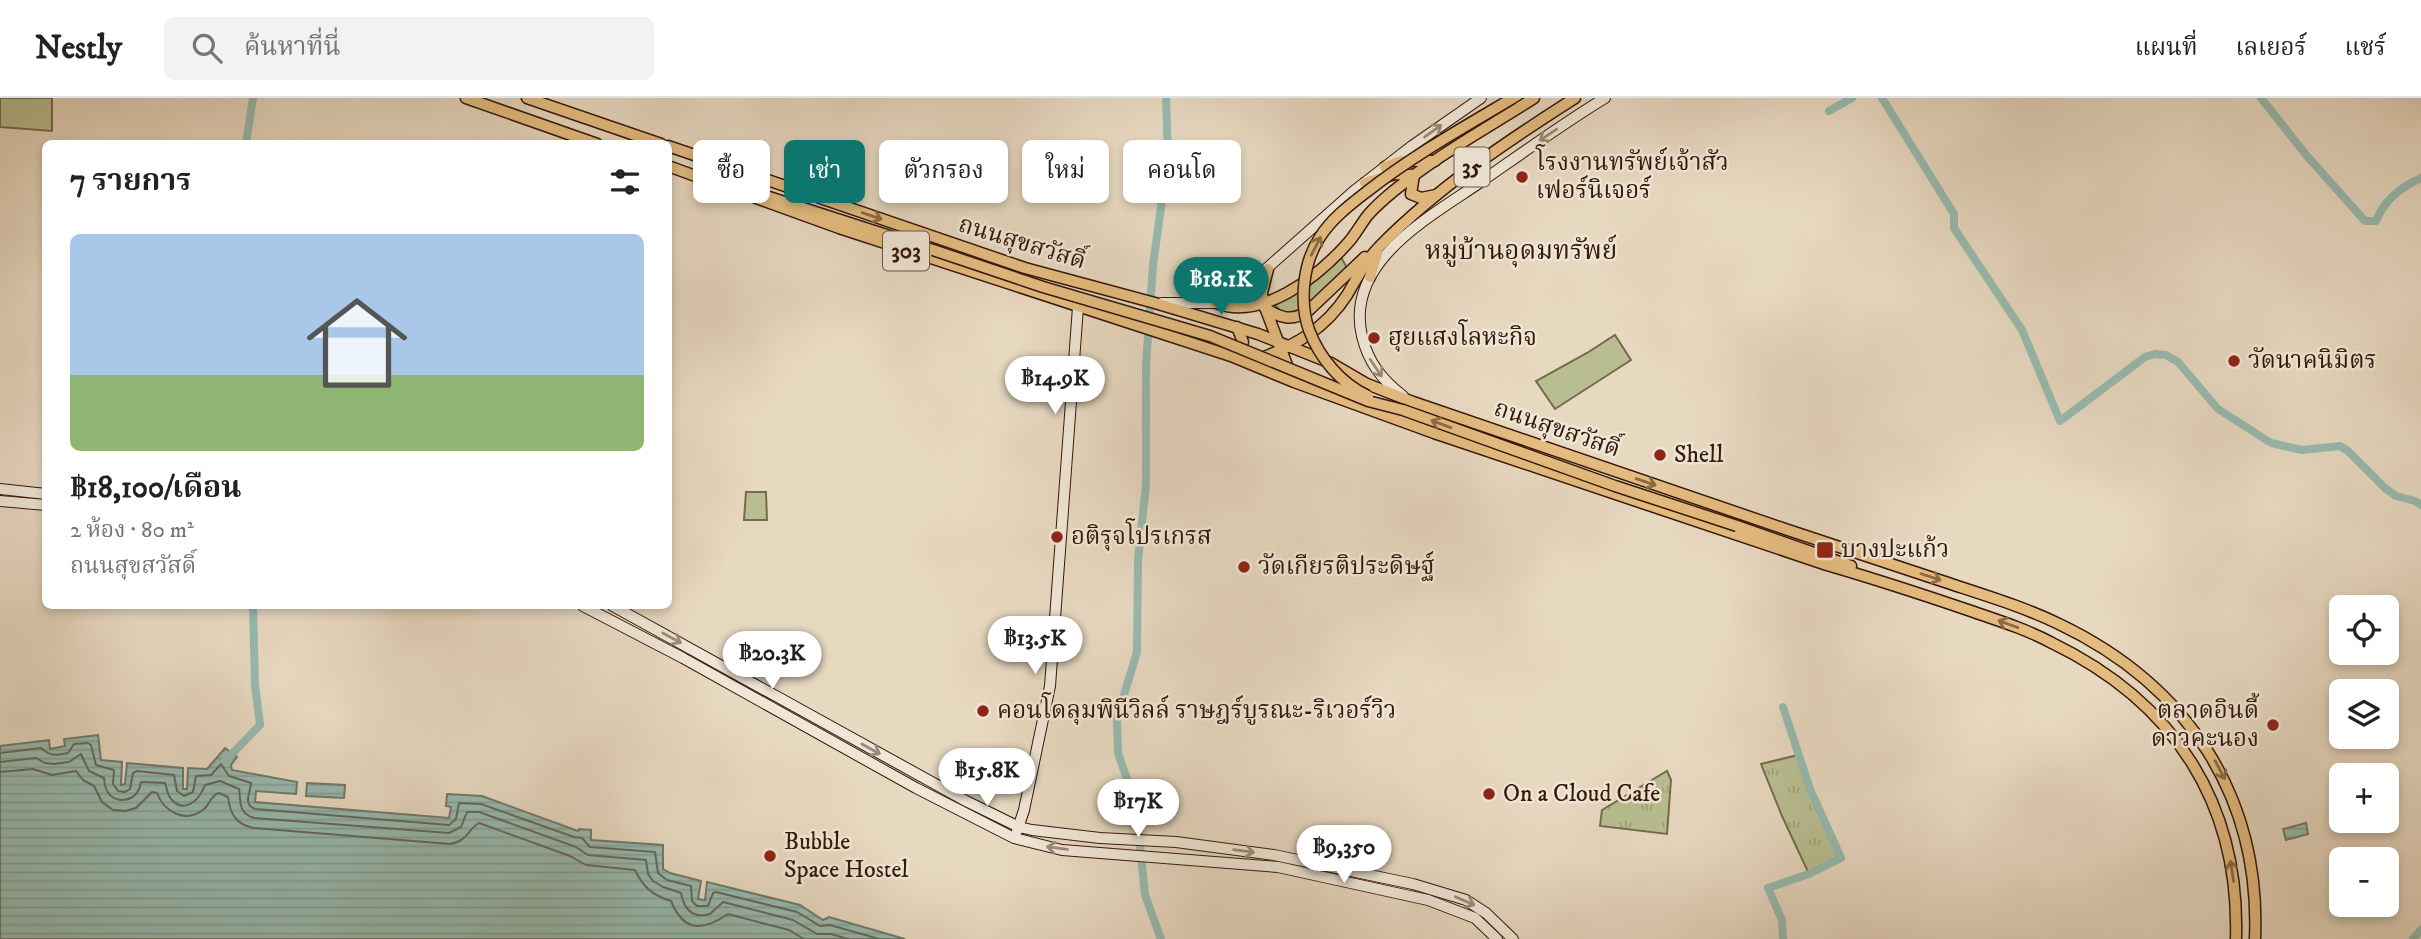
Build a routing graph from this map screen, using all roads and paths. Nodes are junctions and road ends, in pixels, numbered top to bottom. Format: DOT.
graph roads {
  1 [pos="466,98"];
  2 [pos="527,98"];
  3 [pos="1481,98"];
  4 [pos="1513,98"];
  5 [pos="1534,98"];
  6 [pos="1575,98"];
  7 [pos="1605,98"];
  8 [pos="586,140"];
  9 [pos="649,140"];
  10 [pos="672,147"];
  11 [pos="1435,161"];
  12 [pos="672,167"];
  13 [pos="1385,167"];
  14 [pos="693,174"];
  15 [pos="1414,175"];
  16 [pos="1365,183"];
  17 [pos="1436,195"];
  18 [pos="770,197"];
  19 [pos="766,203"];
  20 [pos="1348,243"];
  21 [pos="1379,247"];
  22 [pos="1360,261"];
  23 [pos="1268,269"];
  24 [pos="1370,277"];
  25 [pos="1154,303"];
  26 [pos="1216,303"];
  27 [pos="1264,305"];
  28 [pos="1078,307"];
  29 [pos="1237,327"];
  30 [pos="1282,346"];
  31 [pos="1231,356"];
  32 [pos="1320,358"];
  33 [pos="1246,362"];
  34 [pos="1294,382"];
  35 [pos="1310,388"];
  36 [pos="1413,402"];
  37 [pos="1403,410"];
  38 [pos="0,489"];
  39 [pos="42,494"];
  40 [pos="0,500"];
  41 [pos="42,505"];
  42 [pos="1892,584"];
  43 [pos="589,609"];
  44 [pos="617,609"];
  45 [pos="2136,671"];
  46 [pos="2122,686"];
  47 [pos="952,794"];
  48 [pos="947,804"];
  49 [pos="1019,827"];
  50 [pos="1014,838"];
  51 [pos="1363,874"];
  52 [pos="1360,885"];
  53 [pos="1497,939"];
  54 [pos="1513,939"];
  55 [pos="2236,939"];
  56 [pos="2255,939"];
  1 -- 8 [label="main road"];
  2 -- 9 [label="main road"];
  13 -- 3 [label="main road, 35, one-way"];
  37 -- 4 [label="main road, one-way, bridge"];
  5 -- 11 [label="main road, 35"];
  6 -- 17 [label="main road, 35"];
  7 -- 24 [label="main road, 35, one-way"];
  10 -- 25 [label="main road, ถนนสุขสวัสดิ์ / 303, one-way"];
  11 -- 13 [label="main road"];
  11 -- 15 [label="main road, 35"];
  12 -- 14 [label="main road, ถนนสุขสวัสดิ์ / 303"];
  13 -- 16 [label="main road, 35"];
  15 -- 16 [label="main road"];
  15 -- 17 [label="main road"];
  15 -- 20 [label="main road, 35"];
  16 -- 23 [label="main road, 35"];
  17 -- 21 [label="main road, 35"];
  18 -- 37 [label="main road, 303, bridge"];
  19 -- 28 [label="main road, ถนนสุขสวัสดิ์ / 303"];
  20 -- 22 [label="main road"];
  20 -- 27 [label="main road, 35"];
  21 -- 22 [label="main road"];
  21 -- 24 [label="main road"];
  21 -- 30 [label="main road, 35"];
  22 -- 27 [label="main road"];
  23 -- 26 [label="main road, 35"];
  23 -- 27 [label="main road"];
  24 -- 36 [label="main road, 35, one-way"];
  25 -- 26 [label="main road, 35"];
  25 -- 29 [label="main road, ถนนสุขสวัสดิ์ / 303"];
  26 -- 27 [label="main road, 35"];
  27 -- 30 [label="main road"];
  28 -- 31 [label="main road, ถนนสุขสวัสดิ์ / 303"];
  28 -- 49 [label="main road"];
  29 -- 30 [label="main road, ถนนสุขสวัสดิ์ / 303"];
  29 -- 31 [label="main road"];
  30 -- 32 [label="main road, ถนนสุขสวัสดิ์ / 303"];
  30 -- 33 [label="main road, 35"];
  30 -- 34 [label="main road"];
  31 -- 33 [label="main road, ถนนสุขสวัสดิ์ / 303"];
  32 -- 35 [label="main road"];
  32 -- 36 [label="main road, ถนนสุขสวัสดิ์ / 303"];
  33 -- 34 [label="main road, ถนนสุขสวัสดิ์ / 303"];
  34 -- 35 [label="main road, ถนนสุขสวัสดิ์ / 303"];
  35 -- 42 [label="main road, ถนนสุขสวัสดิ์ / 303"];
  36 -- 45 [label="main road, ถนนสุขสวัสดิ์ / 303, one-way"];
  42 -- 37 [label="main road, one-way, bridge"];
  38 -- 39 [label="main road"];
  40 -- 41 [label="main road"];
  46 -- 42 [label="main road, ถนนสุขสวัสดิ์, one-way"];
  43 -- 48 [label="main road"];
  44 -- 47 [label="main road, one-way"];
  45 -- 46 [label="main road"];
  45 -- 56 [label="main road, ถนนสุขสวัสดิ์, one-way"];
  55 -- 46 [label="main road, ถนนสุขสวัสดิ์, one-way"];
  47 -- 48 [label="main road"];
  47 -- 49 [label="main road"];
  48 -- 50 [label="main road"];
  49 -- 50 [label="main road"];
  49 -- 51 [label="main road, one-way"];
  52 -- 50 [label="main road, one-way"];
  51 -- 52 [label="main road"];
  51 -- 54 [label="main road, one-way"];
  52 -- 53 [label="main road"];
}
